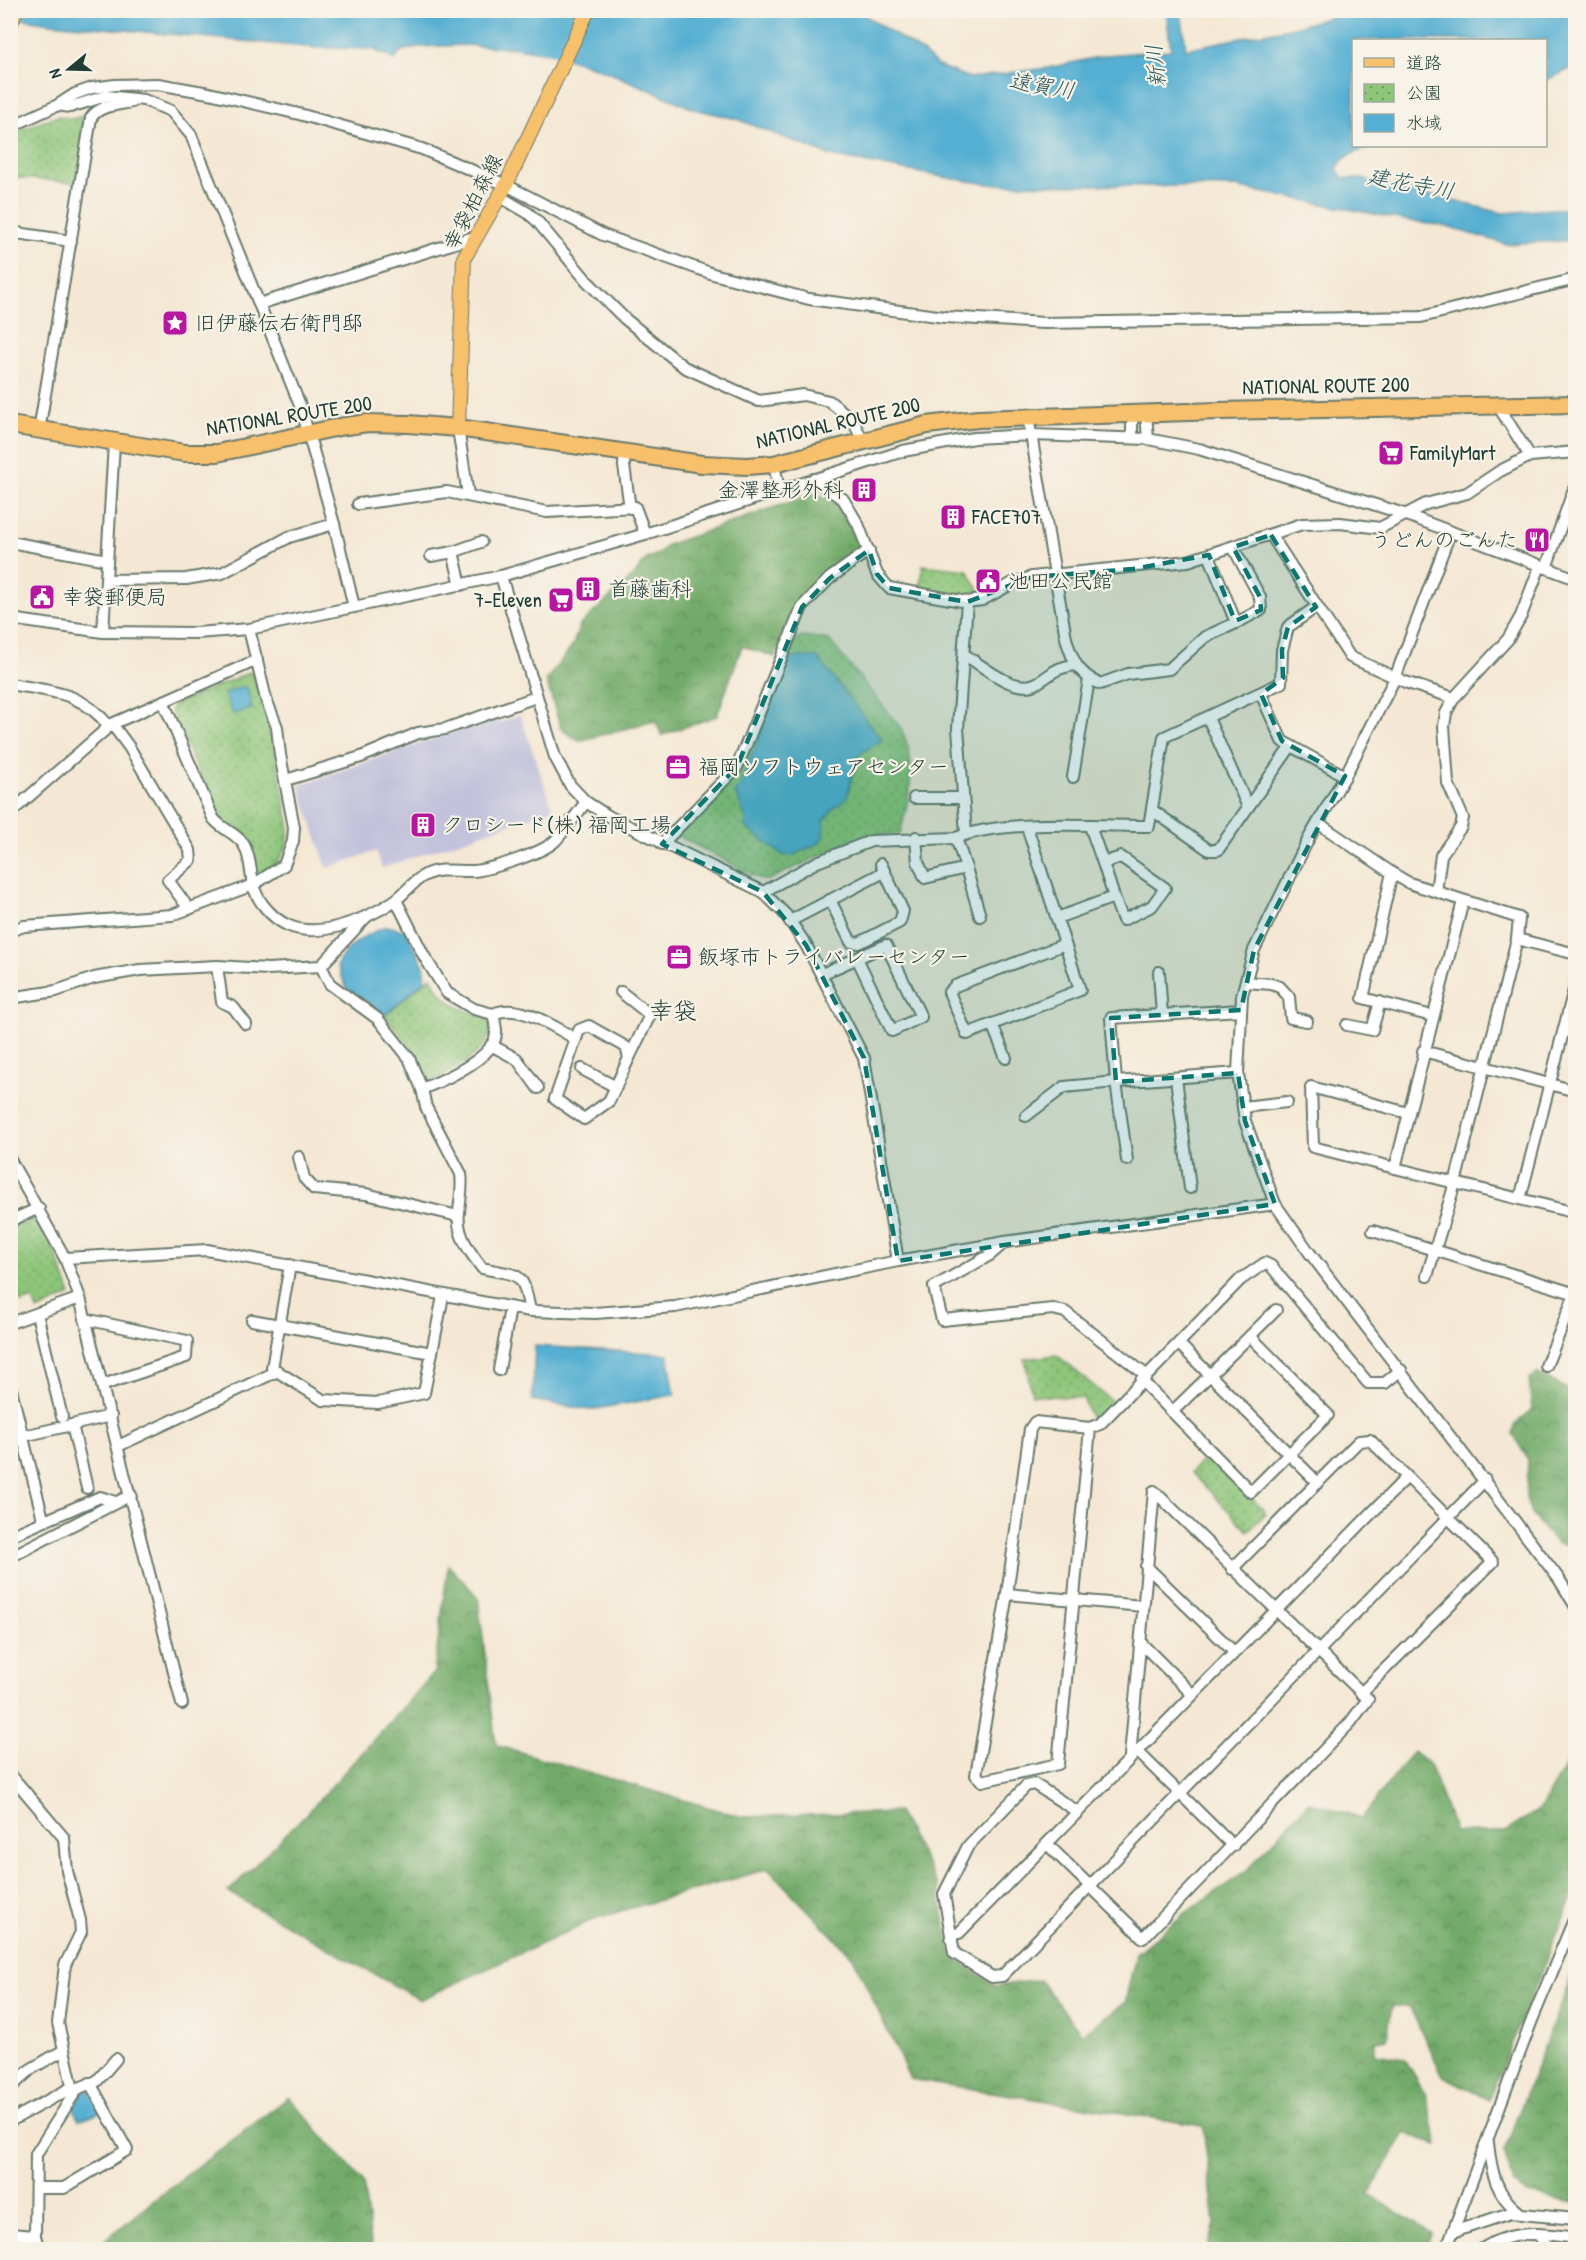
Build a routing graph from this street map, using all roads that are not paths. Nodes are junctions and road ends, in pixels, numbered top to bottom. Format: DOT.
graph roads {
  1 [pos="16,10"];
  2 [pos="588,10"];
  3 [pos="10,25"];
  4 [pos="144,100"];
  5 [pos="58,105"];
  6 [pos="10,127"];
  7 [pos="505,186"];
  8 [pos="10,232"];
  9 [pos="474,237"];
  10 [pos="71,241"];
  11 [pos="1575,279"];
  12 [pos="259,304"];
  13 [pos="1575,404"];
  14 [pos="1498,405"];
  15 [pos="1139,414"];
  16 [pos="1028,417"];
  17 [pos="10,425"];
  18 [pos="458,428"];
  19 [pos="39,431"];
  20 [pos="308,432"];
  21 [pos="1032,435"];
  22 [pos="1132,438"];
  23 [pos="1148,439"];
  24 [pos="862,440"];
  25 [pos="114,443"];
  26 [pos="625,451"];
  27 [pos="1575,452"];
  28 [pos="1530,456"];
  29 [pos="774,464"];
  30 [pos="813,479"];
  31 [pos="1575,483"];
  32 [pos="779,490"];
  33 [pos="468,495"];
  34 [pos="358,504"];
  35 [pos="630,508"];
  36 [pos="1404,514"];
  37 [pos="334,524"];
  38 [pos="1450,533"];
  39 [pos="645,534"];
  40 [pos="1271,535"];
  41 [pos="10,542"];
  42 [pos="481,542"];
  43 [pos="1233,547"];
  44 [pos="869,550"];
  45 [pos="453,552"];
  46 [pos="1209,555"];
  47 [pos="430,556"];
  48 [pos="107,560"];
  49 [pos="1543,567"];
  50 [pos="501,576"];
  51 [pos="1054,576"];
  52 [pos="1575,579"];
  53 [pos="106,580"];
  54 [pos="462,585"];
  55 [pos="967,602"];
  56 [pos="354,607"];
  57 [pos="1316,607"];
  58 [pos="10,619"];
  59 [pos="1236,623"];
  60 [pos="249,628"];
  61 [pos="103,632"];
  62 [pos="965,655"];
  63 [pos="257,660"];
  64 [pos="1075,665"];
  65 [pos="1395,678"];
  66 [pos="1089,679"];
  67 [pos="10,684"];
  68 [pos="1261,694"];
  69 [pos="537,697"];
  70 [pos="1454,698"];
  71 [pos="163,701"];
  72 [pos="1208,718"];
  73 [pos="110,725"];
  74 [pos="1291,746"];
  75 [pos="1345,776"];
  76 [pos="1073,777"];
  77 [pos="286,780"];
  78 [pos="914,798"];
  79 [pos="963,798"];
  80 [pos="586,802"];
  81 [pos="1248,807"];
  82 [pos="1152,810"];
  83 [pos="10,813"];
  84 [pos="1318,823"];
  85 [pos="1090,826"];
  86 [pos="1027,827"];
  87 [pos="961,836"];
  88 [pos="915,837"];
  89 [pos="662,844"];
  90 [pos="1103,863"];
  91 [pos="966,868"];
  92 [pos="1392,873"];
  93 [pos="253,885"];
  94 [pos="1436,891"];
  95 [pos="763,892"];
  96 [pos="1114,897"];
  97 [pos="396,900"];
  98 [pos="830,900"];
  99 [pos="1463,901"];
  100 [pos="189,909"];
  101 [pos="367,916"];
  102 [pos="980,916"];
  103 [pos="1057,918"];
  104 [pos="790,921"];
  105 [pos="10,931"];
  106 [pos="1517,939"];
  107 [pos="1065,944"];
  108 [pos="1575,954"];
  109 [pos="856,958"];
  110 [pos="217,966"];
  111 [pos="321,966"];
  112 [pos="1160,972"];
  113 [pos="822,974"];
  114 [pos="1246,982"];
  115 [pos="1575,982"];
  116 [pos="621,992"];
  117 [pos="10,998"];
  118 [pos="1380,1002"];
  119 [pos="1241,1010"];
  120 [pos="494,1014"];
  121 [pos="1162,1015"];
  122 [pos="1432,1016"];
  123 [pos="1307,1021"];
  124 [pos="246,1024"];
  125 [pos="992,1024"];
  126 [pos="1347,1025"];
  127 [pos="576,1039"];
  128 [pos="491,1045"];
  129 [pos="1423,1051"];
  130 [pos="629,1058"];
  131 [pos="1006,1058"];
  132 [pos="1484,1068"];
  133 [pos="582,1069"];
  134 [pos="1238,1073"];
  135 [pos="1176,1078"];
  136 [pos="1116,1082"];
  137 [pos="1549,1084"];
  138 [pos="616,1087"];
  139 [pos="538,1088"];
  140 [pos="422,1089"];
  141 [pos="1575,1091"];
  142 [pos="1287,1102"];
  143 [pos="1243,1107"];
  144 [pos="1408,1113"];
  145 [pos="1026,1116"];
  146 [pos="299,1157"];
  147 [pos="10,1160"];
  148 [pos="1127,1160"];
  149 [pos="1395,1168"];
  150 [pos="1455,1183"];
  151 [pos="1190,1188"];
  152 [pos="1520,1199"];
  153 [pos="1275,1204"];
  154 [pos="39,1208"];
  155 [pos="1575,1213"];
  156 [pos="458,1216"];
  157 [pos="10,1221"];
  158 [pos="1373,1231"];
  159 [pos="1005,1242"];
  160 [pos="1434,1250"];
  161 [pos="66,1257"];
  162 [pos="898,1261"];
  163 [pos="290,1265"];
  164 [pos="1427,1276"];
  165 [pos="1575,1293"];
  166 [pos="443,1296"];
  167 [pos="80,1298"];
  168 [pos="510,1308"];
  169 [pos="1276,1310"];
  170 [pos="530,1311"];
  171 [pos="37,1314"];
  172 [pos="86,1319"];
  173 [pos="252,1320"];
  174 [pos="10,1323"];
  175 [pos="279,1324"];
  176 [pos="1250,1336"];
  177 [pos="1179,1344"];
  178 [pos="432,1353"];
  179 [pos="1546,1366"];
  180 [pos="499,1370"];
  181 [pos="1401,1370"];
  182 [pos="278,1371"];
  183 [pos="1210,1375"];
  184 [pos="1144,1378"];
  185 [pos="10,1385"];
  186 [pos="102,1385"];
  187 [pos="1172,1412"];
  188 [pos="111,1416"];
  189 [pos="62,1418"];
  190 [pos="72,1425"];
  191 [pos="1090,1428"];
  192 [pos="23,1436"];
  193 [pos="10,1439"];
  194 [pos="118,1446"];
  195 [pos="1289,1454"];
  196 [pos="1312,1477"];
  197 [pos="1406,1478"];
  198 [pos="1485,1480"];
  199 [pos="87,1488"];
  200 [pos="131,1495"];
  201 [pos="116,1502"];
  202 [pos="1451,1518"];
  203 [pos="43,1520"];
  204 [pos="10,1536"];
  205 [pos="10,1557"];
  206 [pos="1146,1566"];
  207 [pos="1232,1569"];
  208 [pos="1007,1594"];
  209 [pos="1073,1600"];
  210 [pos="1143,1606"];
  211 [pos="1575,1607"];
  212 [pos="1276,1610"];
  213 [pos="1140,1643"];
  214 [pos="1233,1651"];
  215 [pos="1319,1652"];
  216 [pos="1361,1693"];
  217 [pos="1192,1694"];
  218 [pos="182,1704"];
  219 [pos="1133,1753"];
  220 [pos="10,1774"];
  221 [pos="1181,1794"];
  222 [pos="1078,1812"];
  223 [pos="1047,1844"];
  224 [pos="1233,1846"];
  225 [pos="1089,1888"];
  226 [pos="1575,1915"];
  227 [pos="951,1935"];
  228 [pos="64,2050"];
  229 [pos="116,2059"];
  230 [pos="90,2083"];
  231 [pos="10,2088"];
  232 [pos="73,2091"];
  233 [pos="10,2121"];
  234 [pos="1488,2140"];
  235 [pos="38,2188"];
  236 [pos="1521,2213"];
  237 [pos="1575,2219"];
  238 [pos="1452,2232"];
  239 [pos="10,2234"];
  240 [pos="1538,2234"];
  241 [pos="35,2236"];
  242 [pos="1575,2238"];
  243 [pos="39,2250"];
  244 [pos="1446,2250"];
  245 [pos="1481,2250"];
  246 [pos="1549,2250"];
  1 -- 3 [label="main road"];
  2 -- 7 [label="main road, 幸袋柏森線"];
  4 -- 5 [label="street"];
  4 -- 10 [label="street"];
  4 -- 12 [label="street"];
  5 -- 6 [label="street"];
  5 -- 7 [label="street"];
  7 -- 9 [label="main road, 幸袋柏森線"];
  7 -- 11 [label="street"];
  7 -- 24 [label="street"];
  8 -- 10 [label="street"];
  9 -- 12 [label="street"];
  9 -- 18 [label="main road, 幸袋柏森線"];
  10 -- 19 [label="street"];
  12 -- 20 [label="street"];
  13 -- 14 [label="highway, NATIONAL ROUTE 200"];
  14 -- 15 [label="highway, NATIONAL ROUTE 200"];
  14 -- 28 [label="street"];
  15 -- 16 [label="highway, NATIONAL ROUTE 200"];
  15 -- 22 [label="street"];
  15 -- 23 [label="street"];
  16 -- 21 [label="street"];
  16 -- 24 [label="highway, NATIONAL ROUTE 200"];
  17 -- 19 [label="highway, NATIONAL ROUTE 200"];
  18 -- 20 [label="highway, NATIONAL ROUTE 200"];
  18 -- 26 [label="highway, NATIONAL ROUTE 200"];
  18 -- 33 [label="street"];
  19 -- 25 [label="highway, NATIONAL ROUTE 200"];
  20 -- 25 [label="highway, NATIONAL ROUTE 200"];
  20 -- 37 [label="street"];
  21 -- 22 [label="street"];
  21 -- 30 [label="street"];
  21 -- 51 [label="street"];
  22 -- 23 [label="street"];
  23 -- 36 [label="street"];
  24 -- 29 [label="highway, NATIONAL ROUTE 200"];
  25 -- 48 [label="street"];
  26 -- 29 [label="highway, NATIONAL ROUTE 200"];
  26 -- 35 [label="street"];
  27 -- 28 [label="street"];
  28 -- 36 [label="street"];
  29 -- 32 [label="street"];
  30 -- 32 [label="street"];
  30 -- 44 [label="street"];
  31 -- 49 [label="street"];
  32 -- 39 [label="street"];
  33 -- 34 [label="street"];
  33 -- 35 [label="street"];
  35 -- 39 [label="street"];
  36 -- 38 [label="street"];
  36 -- 40 [label="street"];
  37 -- 53 [label="street"];
  37 -- 56 [label="street"];
  38 -- 49 [label="street"];
  38 -- 65 [label="street"];
  39 -- 50 [label="street"];
  40 -- 43 [label="street"];
  40 -- 57 [label="street"];
  41 -- 48 [label="street"];
  42 -- 45 [label="street"];
  43 -- 46 [label="street"];
  43 -- 59 [label="street"];
  44 -- 55 [label="street"];
  44 -- 89 [label="street"];
  45 -- 47 [label="street"];
  45 -- 54 [label="street"];
  46 -- 51 [label="street"];
  46 -- 59 [label="street"];
  48 -- 53 [label="street"];
  49 -- 52 [label="street"];
  49 -- 70 [label="street"];
  50 -- 54 [label="street"];
  50 -- 69 [label="street"];
  51 -- 55 [label="street"];
  51 -- 64 [label="street"];
  53 -- 61 [label="street"];
  54 -- 56 [label="street"];
  55 -- 62 [label="street"];
  56 -- 60 [label="street"];
  57 -- 65 [label="street"];
  57 -- 68 [label="street"];
  58 -- 61 [label="street"];
  59 -- 66 [label="street"];
  60 -- 61 [label="street"];
  60 -- 63 [label="street"];
  62 -- 64 [label="street"];
  62 -- 79 [label="street"];
  63 -- 71 [label="street"];
  63 -- 77 [label="street"];
  64 -- 66 [label="street"];
  65 -- 70 [label="street"];
  65 -- 75 [label="street"];
  66 -- 76 [label="street"];
  67 -- 73 [label="street"];
  68 -- 72 [label="street"];
  68 -- 74 [label="street"];
  69 -- 77 [label="street"];
  69 -- 80 [label="street"];
  70 -- 94 [label="street"];
  71 -- 73 [label="street"];
  71 -- 93 [label="street"];
  72 -- 81 [label="street"];
  72 -- 82 [label="street"];
  73 -- 83 [label="street"];
  73 -- 100 [label="street"];
  74 -- 75 [label="street"];
  74 -- 81 [label="street"];
  75 -- 84 [label="street"];
  77 -- 93 [label="street"];
  78 -- 79 [label="street"];
  79 -- 87 [label="street"];
  80 -- 89 [label="street"];
  80 -- 97 [label="street"];
  81 -- 82 [label="street"];
  82 -- 85 [label="street"];
  84 -- 92 [label="street"];
  84 -- 114 [label="street"];
  85 -- 86 [label="street"];
  85 -- 90 [label="street"];
  86 -- 87 [label="street"];
  86 -- 103 [label="street"];
  87 -- 88 [label="street"];
  87 -- 91 [label="street"];
  88 -- 91 [label="street"];
  88 -- 95 [label="street"];
  89 -- 95 [label="street"];
  90 -- 96 [label="street"];
  90 -- 96 [label="street"];
  91 -- 102 [label="street"];
  92 -- 94 [label="street"];
  92 -- 118 [label="street"];
  93 -- 100 [label="street"];
  93 -- 101 [label="street"];
  94 -- 99 [label="street"];
  95 -- 104 [label="street"];
  96 -- 103 [label="street"];
  97 -- 101 [label="street"];
  97 -- 120 [label="street"];
  98 -- 98 [label="street"];
  98 -- 104 [label="street"];
  99 -- 106 [label="street"];
  99 -- 122 [label="street"];
  100 -- 105 [label="street"];
  101 -- 111 [label="street"];
  103 -- 107 [label="street"];
  104 -- 113 [label="street"];
  106 -- 108 [label="street"];
  106 -- 132 [label="street"];
  107 -- 125 [label="street"];
  107 -- 125 [label="street"];
  109 -- 109 [label="street"];
  109 -- 113 [label="street"];
  110 -- 111 [label="street"];
  110 -- 117 [label="street"];
  110 -- 124 [label="street"];
  111 -- 140 [label="street"];
  112 -- 121 [label="street"];
  113 -- 162 [label="street"];
  114 -- 119 [label="street"];
  114 -- 123 [label="street"];
  115 -- 137 [label="street"];
  116 -- 130 [label="street"];
  118 -- 122 [label="street"];
  118 -- 126 [label="street"];
  119 -- 121 [label="street"];
  119 -- 134 [label="street"];
  120 -- 127 [label="street"];
  120 -- 128 [label="street"];
  121 -- 136 [label="street"];
  122 -- 129 [label="street"];
  125 -- 131 [label="street"];
  127 -- 130 [label="street"];
  127 -- 138 [label="street"];
  128 -- 139 [label="street"];
  128 -- 140 [label="street"];
  129 -- 132 [label="street"];
  129 -- 144 [label="street"];
  130 -- 138 [label="street"];
  132 -- 137 [label="street"];
  132 -- 150 [label="street"];
  133 -- 138 [label="street"];
  134 -- 135 [label="street"];
  134 -- 143 [label="street"];
  135 -- 136 [label="street"];
  135 -- 151 [label="street"];
  136 -- 145 [label="street"];
  136 -- 148 [label="street"];
  137 -- 141 [label="street"];
  137 -- 152 [label="street"];
  140 -- 156 [label="street"];
  142 -- 143 [label="street"];
  143 -- 153 [label="street"];
  144 -- 149 [label="street"];
  144 -- 149 [label="street"];
  146 -- 156 [label="street"];
  147 -- 154 [label="street"];
  149 -- 150 [label="street"];
  150 -- 152 [label="street"];
  150 -- 160 [label="street"];
  152 -- 155 [label="street"];
  153 -- 159 [label="street"];
  153 -- 181 [label="street"];
  154 -- 157 [label="street"];
  154 -- 161 [label="street"];
  156 -- 170 [label="street"];
  158 -- 160 [label="street"];
  159 -- 162 [label="street"];
  159 -- 184 [label="street"];
  160 -- 164 [label="street"];
  160 -- 165 [label="street"];
  161 -- 163 [label="street"];
  161 -- 167 [label="street"];
  162 -- 170 [label="street"];
  163 -- 166 [label="street"];
  163 -- 175 [label="street"];
  165 -- 179 [label="street"];
  166 -- 168 [label="street"];
  166 -- 178 [label="street"];
  167 -- 171 [label="street"];
  167 -- 172 [label="street"];
  168 -- 170 [label="street"];
  168 -- 180 [label="street"];
  169 -- 176 [label="street"];
  171 -- 174 [label="street"];
  171 -- 189 [label="street"];
  172 -- 186 [label="street"];
  172 -- 186 [label="street"];
  173 -- 175 [label="street"];
  175 -- 178 [label="street"];
  175 -- 182 [label="street"];
  176 -- 183 [label="street"];
  176 -- 195 [label="street"];
  177 -- 181 [label="street"];
  177 -- 183 [label="street"];
  177 -- 184 [label="street"];
  178 -- 182 [label="street"];
  181 -- 198 [label="street"];
  182 -- 194 [label="street"];
  183 -- 187 [label="street"];
  183 -- 195 [label="street"];
  184 -- 187 [label="street"];
  184 -- 191 [label="street"];
  185 -- 192 [label="street"];
  186 -- 188 [label="street"];
  187 -- 195 [label="street"];
  188 -- 190 [label="street"];
  188 -- 194 [label="street"];
  190 -- 192 [label="street"];
  190 -- 199 [label="street"];
  191 -- 208 [label="street"];
  191 -- 209 [label="street"];
  192 -- 193 [label="street"];
  192 -- 203 [label="street"];
  194 -- 200 [label="street"];
  195 -- 196 [label="street"];
  197 -- 202 [label="street"];
  197 -- 207 [label="street"];
  197 -- 212 [label="street"];
  198 -- 202 [label="street"];
  198 -- 211 [label="street"];
  200 -- 201 [label="street"];
  200 -- 218 [label="street"];
  201 -- 203 [label="street"];
  201 -- 205 [label="street"];
  202 -- 215 [label="street"];
  202 -- 216 [label="street"];
  203 -- 204 [label="street"];
  206 -- 207 [label="street"];
  206 -- 210 [label="street"];
  206 -- 214 [label="street"];
  207 -- 212 [label="street"];
  208 -- 209 [label="street"];
  208 -- 209 [label="street"];
  209 -- 210 [label="street"];
  210 -- 213 [label="street"];
  212 -- 214 [label="street"];
  212 -- 215 [label="street"];
  213 -- 217 [label="street"];
  213 -- 219 [label="street"];
  214 -- 217 [label="street"];
  215 -- 216 [label="street"];
  215 -- 221 [label="street"];
  216 -- 224 [label="street"];
  217 -- 219 [label="street"];
  219 -- 221 [label="street"];
  219 -- 222 [label="street"];
  220 -- 228 [label="street"];
  221 -- 224 [label="street"];
  221 -- 225 [label="street"];
  222 -- 223 [label="street"];
  222 -- 227 [label="street"];
  223 -- 225 [label="street"];
  223 -- 227 [label="street"];
  224 -- 225 [label="street"];
  225 -- 227 [label="street"];
  226 -- 234 [label="street"];
  228 -- 231 [label="street"];
  228 -- 232 [label="street"];
  229 -- 230 [label="street"];
  230 -- 232 [label="street"];
  230 -- 235 [label="street"];
  232 -- 233 [label="street"];
  232 -- 235 [label="street"];
  234 -- 236 [label="street"];
  234 -- 238 [label="street"];
  235 -- 241 [label="street"];
  236 -- 237 [label="street"];
  236 -- 238 [label="street"];
  238 -- 244 [label="street"];
  239 -- 241 [label="street"];
  240 -- 242 [label="street"];
  240 -- 245 [label="street"];
  240 -- 246 [label="street"];
  241 -- 243 [label="street"];
}
